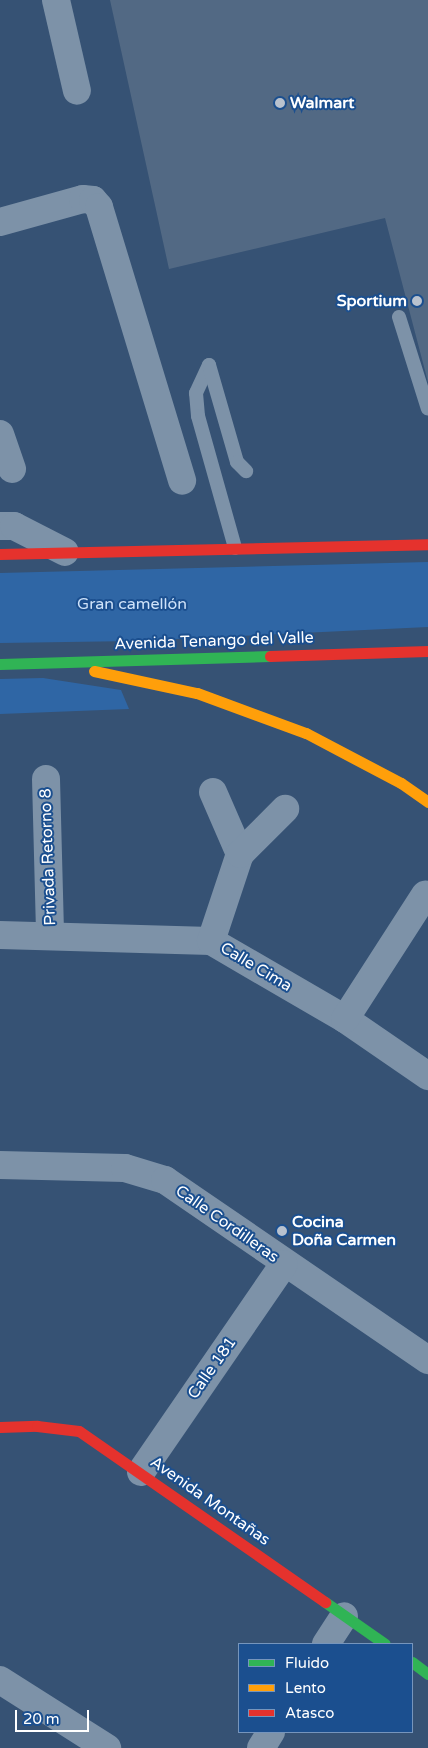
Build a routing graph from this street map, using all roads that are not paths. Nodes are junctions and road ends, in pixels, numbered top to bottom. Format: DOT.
graph roads {
  1 [pos="56,0"];
  2 [pos="77,91"];
  3 [pos="0,222"];
  4 [pos="399,317"];
  5 [pos="428,409"];
  6 [pos="0,434"];
  7 [pos="12,469"];
  8 [pos="246,471"];
  9 [pos="182,481"];
  10 [pos="0,526"];
  11 [pos="410,532"];
  12 [pos="428,544"];
  13 [pos="374,546"];
  14 [pos="235,548"];
  15 [pos="65,552"];
  16 [pos="0,554"];
  17 [pos="428,651"];
  18 [pos="51,662"];
  19 [pos="0,664"];
  20 [pos="46,780"];
  21 [pos="213,792"];
  22 [pos="428,802"];
  23 [pos="285,808"];
  24 [pos="240,854"];
  25 [pos="426,895"];
  26 [pos="0,935"];
  27 [pos="50,935"];
  28 [pos="212,941"];
  29 [pos="344,1019"];
  30 [pos="428,1076"];
  31 [pos="0,1165"];
  32 [pos="284,1264"];
  33 [pos="428,1360"];
  34 [pos="0,1427"];
  35 [pos="141,1472"];
  36 [pos="344,1616"];
  37 [pos="327,1643"];
  38 [pos="384,1643"];
  39 [pos="413,1663"];
  40 [pos="428,1674"];
  41 [pos="0,1680"];
  42 [pos="270,1733"];
  43 [pos="107,1748"];
  44 [pos="260,1748"];
  1 -- 2 [label="street"];
  3 -- 9 [label="street"];
  4 -- 5 [label="lane"];
  6 -- 7 [label="street"];
  8 -- 14 [label="lane"];
  10 -- 15 [label="street"];
  11 -- 13 [label="main road"];
  12 -- 13 [label="main road"];
  13 -- 14 [label="main road"];
  14 -- 15 [label="main road"];
  15 -- 16 [label="main road"];
  17 -- 18 [label="main road, Avenida Tenango del Valle"];
  18 -- 19 [label="main road, Avenida Tenango del Valle"];
  18 -- 22 [label="main road"];
  20 -- 27 [label="street, Privada Retorno 8"];
  21 -- 24 [label="street"];
  23 -- 24 [label="street"];
  24 -- 28 [label="street"];
  25 -- 29 [label="street"];
  26 -- 27 [label="street, Calle Cima"];
  27 -- 28 [label="street, Calle Cima"];
  28 -- 29 [label="street, Calle Cima"];
  29 -- 30 [label="street, Calle Cima"];
  31 -- 32 [label="street, Calle Cordilleras"];
  32 -- 33 [label="street, Calle Cordilleras"];
  32 -- 35 [label="street, Calle 181"];
  34 -- 35 [label="main road, Avenida Montañas"];
  35 -- 36 [label="main road, Avenida Montañas"];
  36 -- 37 [label="street"];
  36 -- 38 [label="main road, Avenida Montañas"];
  39 -- 40 [label="main road"];
  41 -- 43 [label="street"];
  42 -- 44 [label="street"];
}
